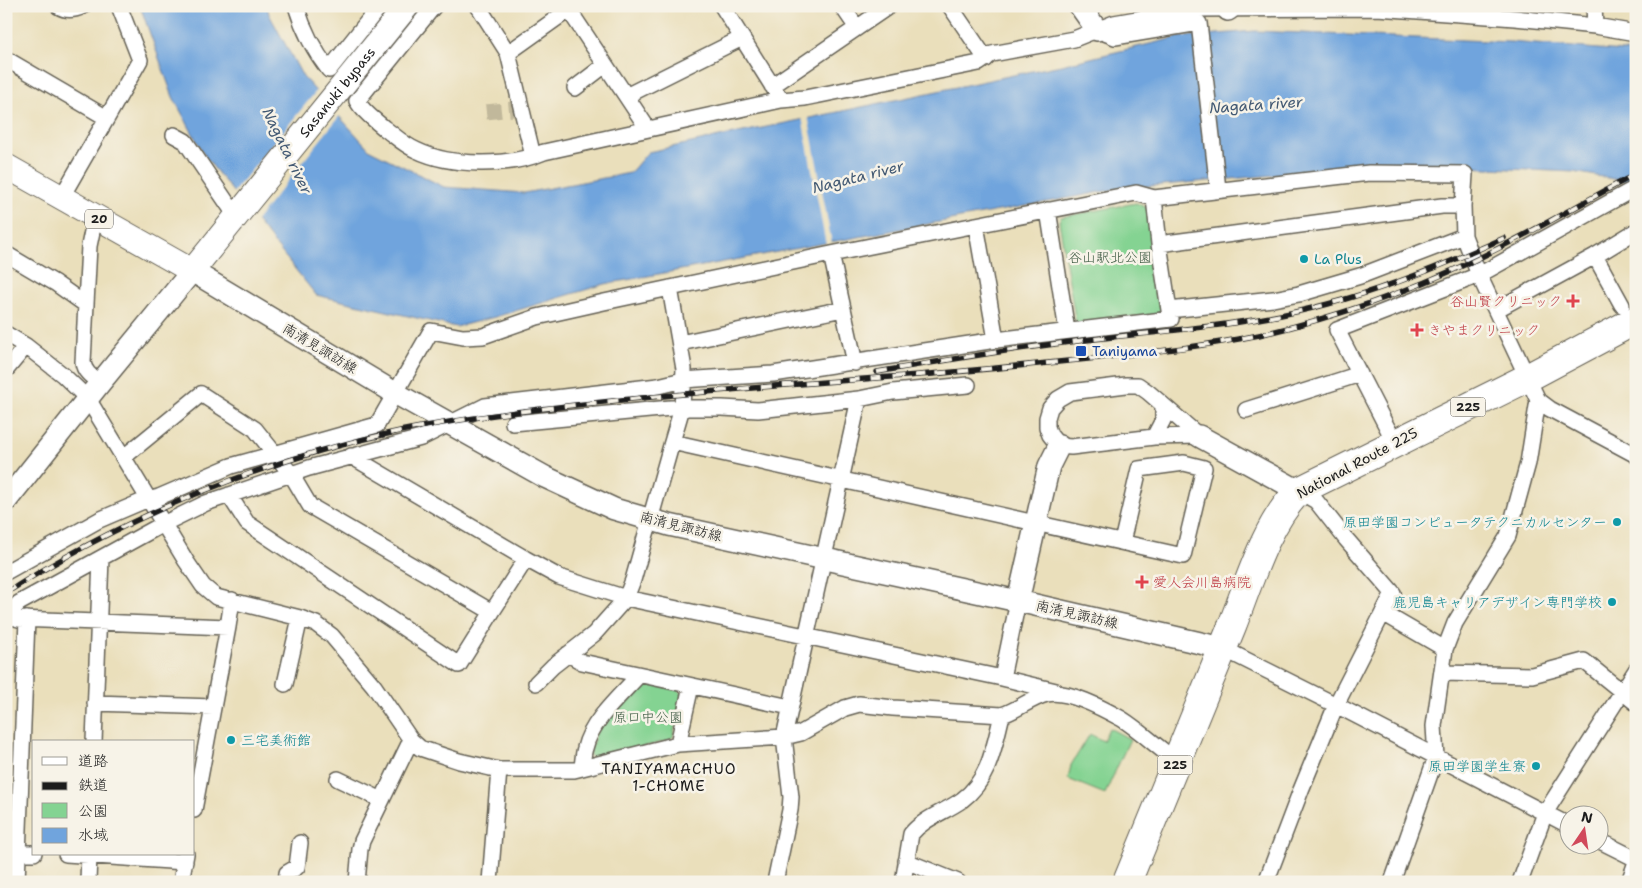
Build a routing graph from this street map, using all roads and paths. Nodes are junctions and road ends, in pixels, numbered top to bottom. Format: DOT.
graph roads {
  1 [pos="58,6"];
  2 [pos="83,6"];
  3 [pos="119,6"];
  4 [pos="286,6"];
  5 [pos="296,6"];
  6 [pos="407,6"];
  7 [pos="434,6"];
  8 [pos="478,6"];
  9 [pos="722,6"];
  10 [pos="842,6"];
  11 [pos="889,6"];
  12 [pos="950,6"];
  13 [pos="1080,6"];
  14 [pos="1594,6"];
  15 [pos="379,7"];
  16 [pos="1377,7"];
  17 [pos="571,8"];
  18 [pos="1223,8"];
  19 [pos="1453,10"];
  20 [pos="1594,26"];
  21 [pos="856,28"];
  22 [pos="1096,30"];
  23 [pos="1636,33"];
  24 [pos="742,38"];
  25 [pos="508,53"];
  26 [pos="6,59"];
  27 [pos="986,59"];
  28 [pos="605,65"];
  29 [pos="772,86"];
  30 [pos="575,88"];
  31 [pos="338,92"];
  32 [pos="626,96"];
  33 [pos="781,100"];
  34 [pos="107,118"];
  35 [pos="648,129"];
  36 [pos="174,134"];
  37 [pos="533,156"];
  38 [pos="6,166"];
  39 [pos="1218,189"];
  40 [pos="1636,191"];
  41 [pos="61,198"];
  42 [pos="1154,198"];
  43 [pos="1463,206"];
  44 [pos="1048,210"];
  45 [pos="236,216"];
  46 [pos="94,217"];
  47 [pos="976,224"];
  48 [pos="1636,231"];
  49 [pos="1464,236"];
  50 [pos="1159,244"];
  51 [pos="6,254"];
  52 [pos="831,254"];
  53 [pos="1595,256"];
  54 [pos="192,272"];
  55 [pos="1479,274"];
  56 [pos="670,288"];
  57 [pos="86,305"];
  58 [pos="843,309"];
  59 [pos="1169,310"];
  60 [pos="1496,310"];
  61 [pos="1631,321"];
  62 [pos="1068,331"];
  63 [pos="6,334"];
  64 [pos="996,340"];
  65 [pos="680,343"];
  66 [pos="26,346"];
  67 [pos="855,363"];
  68 [pos="6,370"];
  69 [pos="1360,374"];
  70 [pos="684,380"];
  71 [pos="968,386"];
  72 [pos="1533,389"];
  73 [pos="94,391"];
  74 [pos="395,393"];
  75 [pos="860,399"];
  76 [pos="1163,406"];
  77 [pos="682,408"];
  78 [pos="1246,410"];
  79 [pos="513,423"];
  80 [pos="451,424"];
  81 [pos="1198,436"];
  82 [pos="1154,437"];
  83 [pos="672,442"];
  84 [pos="1395,443"];
  85 [pos="1059,446"];
  86 [pos="274,453"];
  87 [pos="351,456"];
  88 [pos="1636,456"];
  89 [pos="124,457"];
  90 [pos="291,474"];
  91 [pos="842,480"];
  92 [pos="1299,491"];
  93 [pos="229,495"];
  94 [pos="7,497"];
  95 [pos="150,500"];
  96 [pos="650,520"];
  97 [pos="1036,523"];
  98 [pos="163,524"];
  99 [pos="1122,542"];
  100 [pos="101,558"];
  101 [pos="824,558"];
  102 [pos="526,559"];
  103 [pos="6,572"];
  104 [pos="626,598"];
  105 [pos="232,600"];
  106 [pos="1018,601"];
  107 [pos="492,612"];
  108 [pos="1383,613"];
  109 [pos="7,618"];
  110 [pos="300,618"];
  111 [pos="27,619"];
  112 [pos="98,622"];
  113 [pos="228,627"];
  114 [pos="806,636"];
  115 [pos="1222,648"];
  116 [pos="1445,649"];
  117 [pos="568,654"];
  118 [pos="1636,670"];
  119 [pos="1442,673"];
  120 [pos="638,675"];
  121 [pos="1002,678"];
  122 [pos="536,683"];
  123 [pos="285,684"];
  124 [pos="691,686"];
  125 [pos="1060,692"];
  126 [pos="1622,692"];
  127 [pos="95,703"];
  128 [pos="1636,703"];
  129 [pos="1336,705"];
  130 [pos="213,707"];
  131 [pos="790,707"];
  132 [pos="1002,715"];
  133 [pos="784,737"];
  134 [pos="94,740"];
  135 [pos="411,740"];
  136 [pos="678,744"];
  137 [pos="1436,757"];
  138 [pos="1177,761"];
  139 [pos="582,767"];
  140 [pos="499,770"];
  141 [pos="338,779"];
  142 [pos="382,800"];
  143 [pos="195,805"];
  144 [pos="1545,813"];
  145 [pos="1560,821"];
  146 [pos="300,843"];
  147 [pos="1610,847"];
  148 [pos="20,852"];
  149 [pos="89,856"];
  150 [pos="121,856"];
  151 [pos="185,858"];
  152 [pos="906,861"];
  153 [pos="1636,861"];
  154 [pos="18,882"];
  155 [pos="88,882"];
  156 [pos="181,882"];
  157 [pos="286,882"];
  158 [pos="357,882"];
  159 [pos="490,882"];
  160 [pos="775,882"];
  161 [pos="903,882"];
  162 [pos="958,882"];
  163 [pos="1127,882"];
  164 [pos="1266,882"];
  165 [pos="1392,882"];
  166 [pos="1520,882"];
  167 [pos="1628,882"];
  1 -- 2 [label="street"];
  3 -- 34 [label="street"];
  4 -- 31 [label="street"];
  5 -- 15 [label="street"];
  6 -- 31 [label="main road, Sasanuki bypass"];
  7 -- 37 [label="street"];
  8 -- 25 [label="street"];
  9 -- 24 [label="street"];
  10 -- 21 [label="street"];
  11 -- 21 [label="street"];
  12 -- 27 [label="street"];
  13 -- 22 [label="street"];
  14 -- 20 [label="street"];
  16 -- 18 [label="street"];
  16 -- 19 [label="street"];
  17 -- 25 [label="street"];
  17 -- 28 [label="street"];
  18 -- 22 [label="street"];
  19 -- 20 [label="street"];
  20 -- 23 [label="street"];
  21 -- 29 [label="street"];
  22 -- 27 [label="street"];
  22 -- 39 [label="street"];
  24 -- 29 [label="street"];
  24 -- 32 [label="street"];
  25 -- 37 [label="street"];
  26 -- 34 [label="street"];
  27 -- 33 [label="street"];
  28 -- 30 [label="street"];
  28 -- 32 [label="street"];
  29 -- 33 [label="street"];
  31 -- 45 [label="main road, Sasanuki bypass"];
  32 -- 35 [label="street"];
  33 -- 35 [label="street"];
  34 -- 41 [label="street"];
  35 -- 37 [label="street"];
  36 -- 45 [label="street"];
  38 -- 41 [label="main road, 20"];
  39 -- 42 [label="street"];
  39 -- 43 [label="street"];
  40 -- 55 [label="street"];
  41 -- 46 [label="main road, 20"];
  42 -- 44 [label="street"];
  42 -- 50 [label="street"];
  43 -- 49 [label="street"];
  43 -- 50 [label="street"];
  44 -- 47 [label="street"];
  44 -- 62 [label="street"];
  45 -- 54 [label="main road, Sasanuki bypass"];
  46 -- 54 [label="main road, 20"];
  46 -- 57 [label="street"];
  47 -- 52 [label="street"];
  47 -- 64 [label="street"];
  48 -- 53 [label="street"];
  49 -- 55 [label="street"];
  49 -- 59 [label="street"];
  50 -- 59 [label="street"];
  51 -- 57 [label="street"];
  52 -- 56 [label="street"];
  52 -- 58 [label="street"];
  53 -- 60 [label="street"];
  53 -- 61 [label="street"];
  54 -- 73 [label="street"];
  54 -- 74 [label="street, 南清見諏訪線"];
  55 -- 60 [label="street"];
  55 -- 69 [label="street"];
  56 -- 65 [label="street"];
  56 -- 74 [label="street"];
  57 -- 73 [label="street"];
  58 -- 65 [label="street"];
  58 -- 67 [label="street"];
  59 -- 62 [label="street"];
  60 -- 72 [label="street"];
  61 -- 72 [label="highway, National Route 225 / 225"];
  62 -- 64 [label="street"];
  63 -- 66 [label="street"];
  64 -- 67 [label="street"];
  65 -- 70 [label="street"];
  66 -- 68 [label="street"];
  66 -- 73 [label="street"];
  67 -- 70 [label="street"];
  69 -- 78 [label="street"];
  69 -- 84 [label="street"];
  70 -- 77 [label="street"];
  70 -- 80 [label="street"];
  71 -- 75 [label="street"];
  72 -- 84 [label="highway, National Route 225 / 225"];
  72 -- 88 [label="street"];
  72 -- 116 [label="street"];
  73 -- 89 [label="street"];
  73 -- 94 [label="street"];
  74 -- 80 [label="street, 南清見諏訪線"];
  74 -- 86 [label="street"];
  75 -- 77 [label="street"];
  75 -- 91 [label="street"];
  76 -- 81 [label="street"];
  76 -- 82 [label="street"];
  76 -- 85 [label="street"];
  77 -- 79 [label="street"];
  77 -- 83 [label="street"];
  80 -- 87 [label="street"];
  80 -- 96 [label="street, 南清見諏訪線"];
  81 -- 82 [label="street"];
  81 -- 92 [label="street"];
  82 -- 85 [label="street"];
  83 -- 91 [label="street"];
  83 -- 96 [label="street"];
  84 -- 92 [label="highway, National Route 225 / 225"];
  85 -- 97 [label="street"];
  86 -- 89 [label="street"];
  86 -- 90 [label="street"];
  86 -- 95 [label="street"];
  87 -- 90 [label="street"];
  87 -- 102 [label="street"];
  89 -- 95 [label="street"];
  90 -- 93 [label="street"];
  90 -- 107 [label="street"];
  91 -- 97 [label="street"];
  91 -- 101 [label="street"];
  92 -- 108 [label="street"];
  92 -- 115 [label="highway, National Route 225 / 225"];
  93 -- 98 [label="street"];
  93 -- 107 [label="street"];
  95 -- 98 [label="street"];
  95 -- 103 [label="street"];
  96 -- 101 [label="street, 南清見諏訪線"];
  96 -- 104 [label="street"];
  97 -- 99 [label="street"];
  97 -- 106 [label="street"];
  98 -- 100 [label="street"];
  98 -- 105 [label="street"];
  99 -- 99 [label="street"];
  100 -- 109 [label="street"];
  100 -- 112 [label="street"];
  101 -- 106 [label="street, 南清見諏訪線"];
  101 -- 114 [label="street"];
  102 -- 104 [label="street"];
  102 -- 107 [label="street"];
  104 -- 114 [label="street"];
  104 -- 117 [label="street"];
  105 -- 110 [label="street"];
  105 -- 113 [label="street"];
  106 -- 115 [label="street, 南清見諏訪線"];
  106 -- 121 [label="street"];
  108 -- 116 [label="street"];
  108 -- 129 [label="street"];
  109 -- 111 [label="street"];
  110 -- 123 [label="street"];
  110 -- 135 [label="street"];
  111 -- 112 [label="street"];
  111 -- 148 [label="street"];
  112 -- 113 [label="street"];
  112 -- 127 [label="street"];
  113 -- 130 [label="street"];
  114 -- 121 [label="street"];
  114 -- 131 [label="street"];
  115 -- 129 [label="street"];
  115 -- 138 [label="highway, National Route 225 / 225"];
  116 -- 119 [label="street"];
  117 -- 120 [label="street"];
  117 -- 122 [label="street"];
  118 -- 126 [label="street"];
  119 -- 126 [label="street"];
  119 -- 137 [label="street"];
  120 -- 124 [label="street"];
  120 -- 139 [label="street"];
  121 -- 125 [label="street"];
  124 -- 131 [label="street"];
  124 -- 136 [label="street"];
  125 -- 132 [label="street"];
  125 -- 138 [label="street"];
  126 -- 128 [label="street"];
  126 -- 144 [label="street"];
  127 -- 130 [label="street"];
  127 -- 134 [label="street"];
  129 -- 137 [label="street"];
  129 -- 164 [label="street"];
  130 -- 143 [label="street"];
  131 -- 133 [label="street"];
  132 -- 133 [label="street"];
  132 -- 152 [label="street"];
  133 -- 136 [label="street"];
  133 -- 160 [label="street"];
  135 -- 140 [label="street"];
  135 -- 142 [label="street"];
  136 -- 139 [label="street"];
  137 -- 144 [label="street"];
  137 -- 165 [label="street"];
  138 -- 163 [label="highway, National Route 225 / 225"];
  139 -- 140 [label="street"];
  140 -- 159 [label="street"];
  141 -- 142 [label="street"];
  142 -- 158 [label="street"];
  144 -- 145 [label="street"];
  144 -- 166 [label="street"];
  146 -- 157 [label="street"];
  147 -- 153 [label="street"];
  148 -- 154 [label="street"];
  149 -- 155 [label="street"];
  150 -- 151 [label="street"];
  151 -- 156 [label="street"];
  152 -- 161 [label="street"];
  152 -- 162 [label="street"];
  153 -- 167 [label="street"];
}
